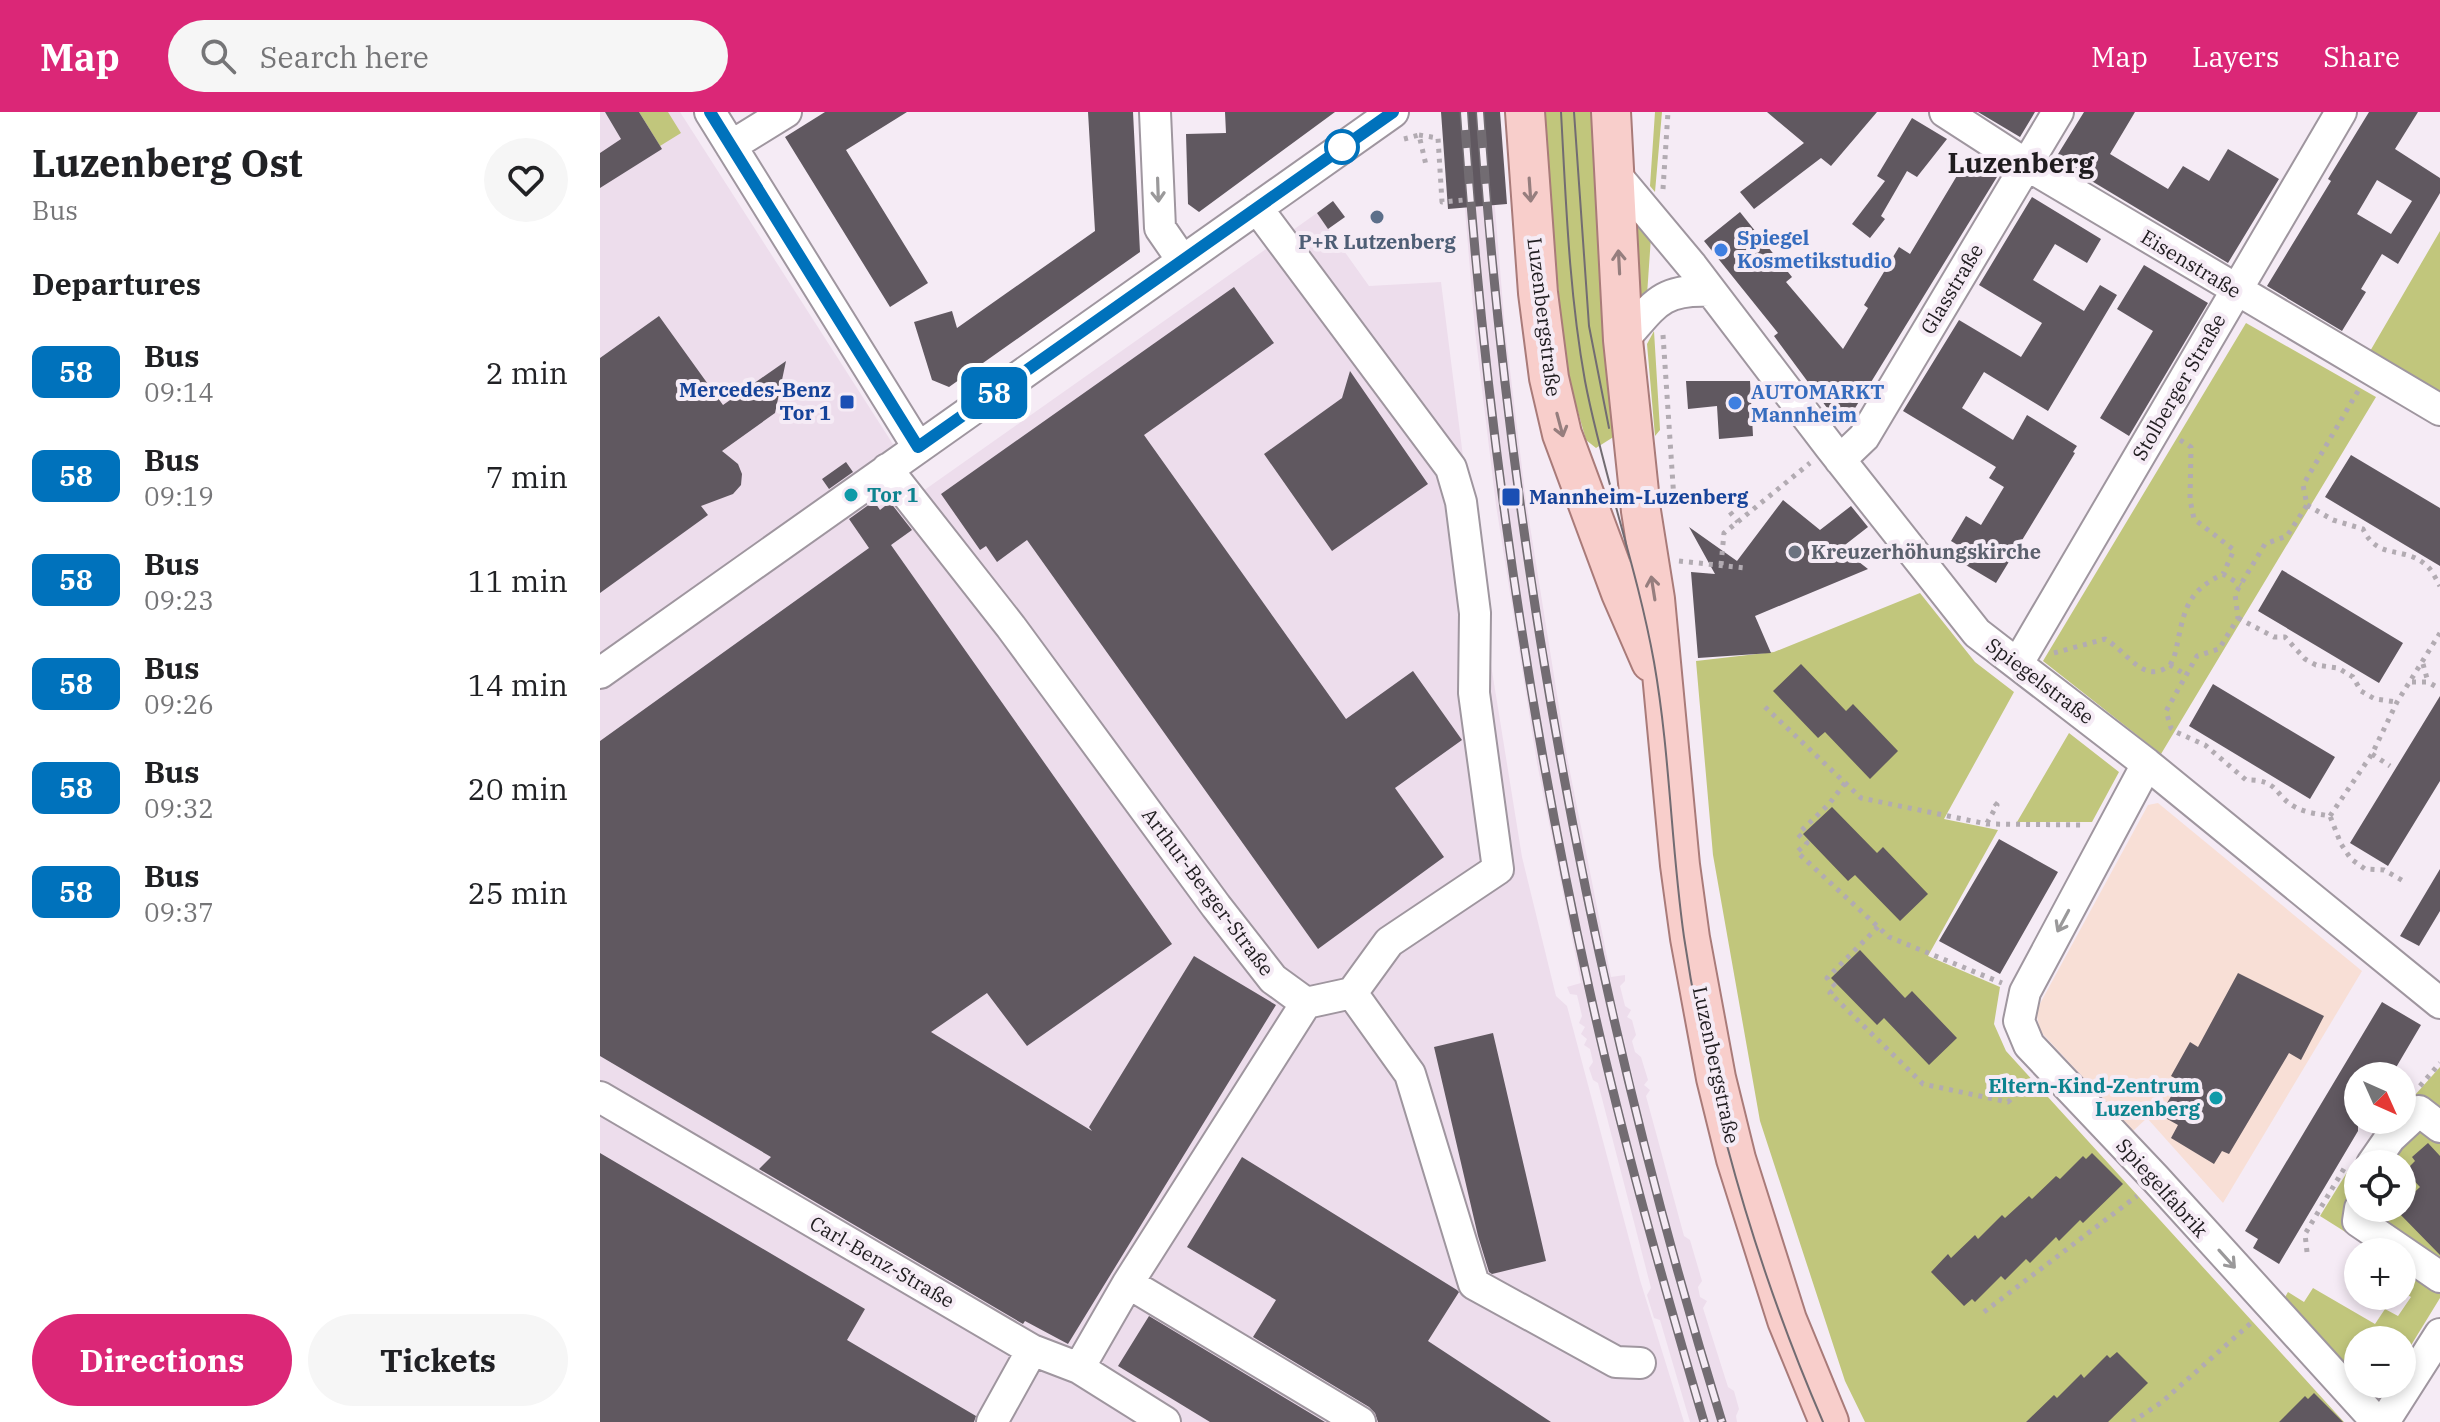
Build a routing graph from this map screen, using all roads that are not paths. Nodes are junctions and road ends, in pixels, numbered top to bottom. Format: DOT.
graph roads {
  1 [pos="710,112"];
  2 [pos="786,112"];
  3 [pos="1155,112"];
  4 [pos="1525,112"];
  5 [pos="1611,112"];
  6 [pos="1945,112"];
  7 [pos="2058,112"];
  8 [pos="2341,112"];
  9 [pos="1390,114"];
  10 [pos="731,146"];
  11 [pos="2027,165"];
  12 [pos="1615,174"];
  13 [pos="1257,208"];
  14 [pos="1182,260"];
  15 [pos="1709,291"];
  16 [pos="2236,291"];
  17 [pos="1623,340"];
  18 [pos="2440,410"];
  19 [pos="918,447"];
  20 [pos="1840,460"];
  21 [pos="887,469"];
  22 [pos="2018,663"];
  23 [pos="600,673"];
  24 [pos="1665,693"];
  25 [pos="2147,764"];
  26 [pos="1352,993"];
  27 [pos="1306,1003"];
  28 [pos="2440,1003"];
  29 [pos="600,1097"];
  30 [pos="2440,1127"];
  31 [pos="2376,1150"];
  32 [pos="2359,1222"];
  33 [pos="2440,1277"];
  34 [pos="1128,1283"];
  35 [pos="2440,1334"];
  36 [pos="1032,1350"];
  37 [pos="1640,1363"];
  38 [pos="1079,1368"];
  39 [pos="992,1422"];
  40 [pos="1165,1422"];
  41 [pos="1360,1422"];
  42 [pos="1829,1422"];
  43 [pos="2377,1422"];
  44 [pos="2384,1422"];
  1 -- 10 [label="street"];
  2 -- 10 [label="street"];
  3 -- 14 [label="street, one-way"];
  4 -- 24 [label="main road, Luzenbergstraße, one-way"];
  5 -- 12 [label="main road, Luzenbergstraße"];
  6 -- 11 [label="street, Eisenstraße"];
  7 -- 11 [label="street, Glasstraße"];
  8 -- 16 [label="street, Stolberger Straße"];
  9 -- 13 [label="street"];
  10 -- 19 [label="street"];
  11 -- 16 [label="street, Eisenstraße"];
  11 -- 20 [label="street, Glasstraße"];
  12 -- 15 [label="street, Spiegelstraße"];
  17 -- 12 [label="main road, Luzenbergstraße, one-way"];
  13 -- 14 [label="street"];
  13 -- 26 [label="street"];
  14 -- 19 [label="street"];
  15 -- 17 [label="street"];
  15 -- 20 [label="street, Spiegelstraße"];
  16 -- 18 [label="street, Eisenstraße"];
  16 -- 22 [label="street, Stolberger Straße"];
  24 -- 17 [label="main road, Luzenbergstraße, one-way"];
  19 -- 21 [label="street"];
  20 -- 22 [label="street, Spiegelstraße"];
  21 -- 23 [label="street"];
  21 -- 27 [label="street, Arthur-Berger-Straße"];
  22 -- 25 [label="street, Spiegelstraße"];
  24 -- 42 [label="main road, Luzenbergstraße"];
  25 -- 28 [label="street, Spiegelstraße"];
  25 -- 43 [label="street, Spiegelfabrik, one-way"];
  26 -- 27 [label="street"];
  26 -- 37 [label="street"];
  27 -- 34 [label="street"];
  29 -- 36 [label="street, Carl-Benz-Straße"];
  30 -- 31 [label="street"];
  32 -- 33 [label="street"];
  34 -- 38 [label="street"];
  34 -- 41 [label="street"];
  35 -- 44 [label="street"];
  36 -- 38 [label="street, Carl-Benz-Straße"];
  36 -- 39 [label="street"];
  38 -- 40 [label="street, Carl-Benz-Straße"];
}
